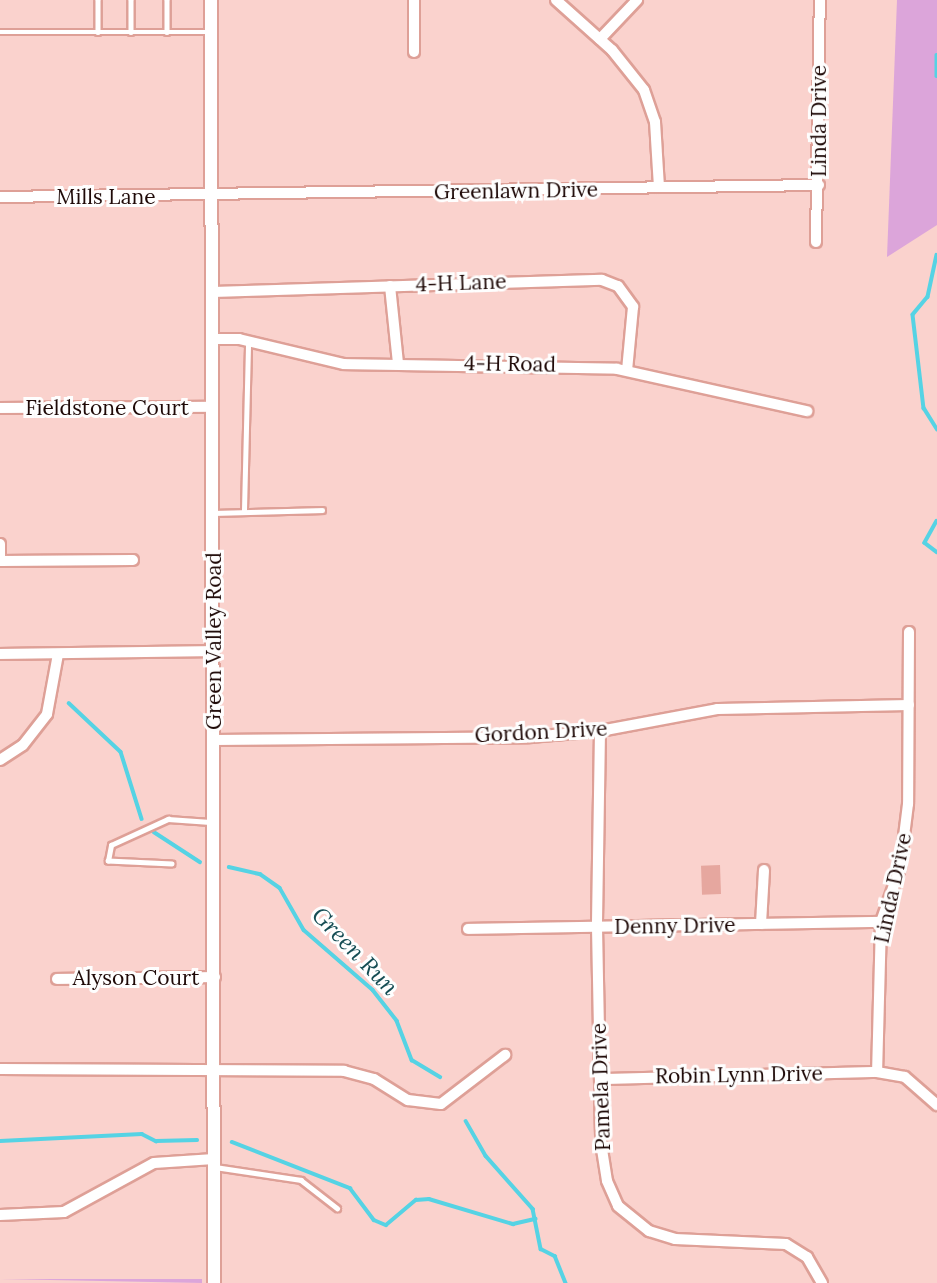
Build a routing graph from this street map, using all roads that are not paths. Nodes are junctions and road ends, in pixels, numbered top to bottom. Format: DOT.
graph roads {
  1 [pos="98,0"];
  2 [pos="131,0"];
  3 [pos="167,0"];
  4 [pos="211,0"];
  5 [pos="414,0"];
  6 [pos="556,0"];
  7 [pos="637,0"];
  8 [pos="820,0"];
  9 [pos="0,32"];
  10 [pos="98,32"];
  11 [pos="131,32"];
  12 [pos="167,32"];
  13 [pos="211,33"];
  14 [pos="600,39"];
  15 [pos="414,52"];
  16 [pos="819,185"];
  17 [pos="659,187"];
  18 [pos="212,196"];
  19 [pos="0,197"];
  20 [pos="816,242"];
  21 [pos="390,286"];
  22 [pos="213,292"];
  23 [pos="212,339"];
  24 [pos="248,341"];
  25 [pos="398,364"];
  26 [pos="627,370"];
  27 [pos="213,407"];
  28 [pos="0,408"];
  29 [pos="807,411"];
  30 [pos="244,510"];
  31 [pos="322,510"];
  32 [pos="214,513"];
  33 [pos="0,544"];
  34 [pos="133,560"];
  35 [pos="909,632"];
  36 [pos="215,651"];
  37 [pos="0,654"];
  38 [pos="58,654"];
  39 [pos="909,705"];
  40 [pos="600,731"];
  41 [pos="214,740"];
  42 [pos="0,760"];
  43 [pos="214,822"];
  44 [pos="172,863"];
  45 [pos="764,870"];
  46 [pos="881,922"];
  47 [pos="761,924"];
  48 [pos="597,927"];
  49 [pos="468,929"];
  50 [pos="215,977"];
  51 [pos="57,979"];
  52 [pos="505,1055"];
  53 [pos="214,1068"];
  54 [pos="0,1069"];
  55 [pos="877,1072"];
  56 [pos="601,1079"];
  57 [pos="937,1105"];
  58 [pos="214,1163"];
  59 [pos="337,1208"];
  60 [pos="0,1214"];
  61 [pos="214,1283"];
  62 [pos="822,1283"];
  1 -- 10 [label="lane"];
  2 -- 11 [label="lane"];
  3 -- 12 [label="lane"];
  4 -- 13 [label="street, Green Valley Road"];
  5 -- 15 [label="street"];
  6 -- 14 [label="street"];
  7 -- 14 [label="street"];
  8 -- 16 [label="street, Linda Drive"];
  9 -- 10 [label="lane"];
  10 -- 11 [label="lane"];
  11 -- 12 [label="lane"];
  12 -- 13 [label="lane"];
  13 -- 18 [label="street, Green Valley Road"];
  14 -- 17 [label="street"];
  16 -- 17 [label="street, Greenlawn Drive"];
  16 -- 20 [label="street, Linda Drive"];
  17 -- 18 [label="street, Greenlawn Drive"];
  18 -- 19 [label="street, Mills Lane"];
  18 -- 22 [label="street, Green Valley Road"];
  21 -- 22 [label="street, 4-H Lane"];
  21 -- 25 [label="street"];
  21 -- 26 [label="street, 4-H Lane"];
  22 -- 23 [label="street, Green Valley Road"];
  23 -- 24 [label="street, 4-H Road"];
  23 -- 27 [label="street, Green Valley Road"];
  24 -- 25 [label="street, 4-H Road"];
  24 -- 30 [label="lane"];
  25 -- 26 [label="street, 4-H Road"];
  26 -- 29 [label="street, 4-H Road"];
  27 -- 28 [label="street, Fieldstone Court"];
  27 -- 32 [label="street, Green Valley Road"];
  30 -- 31 [label="lane"];
  30 -- 32 [label="lane"];
  32 -- 36 [label="street, Green Valley Road"];
  33 -- 34 [label="street"];
  35 -- 39 [label="street, Linda Drive"];
  36 -- 38 [label="street"];
  36 -- 41 [label="street, Green Valley Road"];
  37 -- 38 [label="street"];
  38 -- 42 [label="street"];
  39 -- 40 [label="street, Gordon Drive"];
  39 -- 46 [label="street, Linda Drive"];
  40 -- 41 [label="street, Gordon Drive"];
  40 -- 48 [label="street, Pamela Drive"];
  41 -- 43 [label="street, Green Valley Road"];
  43 -- 44 [label="lane"];
  43 -- 50 [label="street, Green Valley Road"];
  45 -- 47 [label="street"];
  46 -- 47 [label="street, Denny Drive"];
  46 -- 55 [label="street, Linda Drive"];
  47 -- 48 [label="street, Denny Drive"];
  48 -- 49 [label="street, Denny Drive"];
  48 -- 56 [label="street, Pamela Drive"];
  50 -- 51 [label="street, Alyson Court"];
  50 -- 53 [label="street, Green Valley Road"];
  52 -- 53 [label="street"];
  53 -- 54 [label="street"];
  53 -- 58 [label="street, Green Valley Road"];
  55 -- 56 [label="street, Robin Lynn Drive"];
  55 -- 57 [label="street"];
  56 -- 62 [label="street, Pamela Drive"];
  58 -- 59 [label="lane"];
  58 -- 60 [label="street"];
  58 -- 61 [label="street, Green Valley Road"];
}
